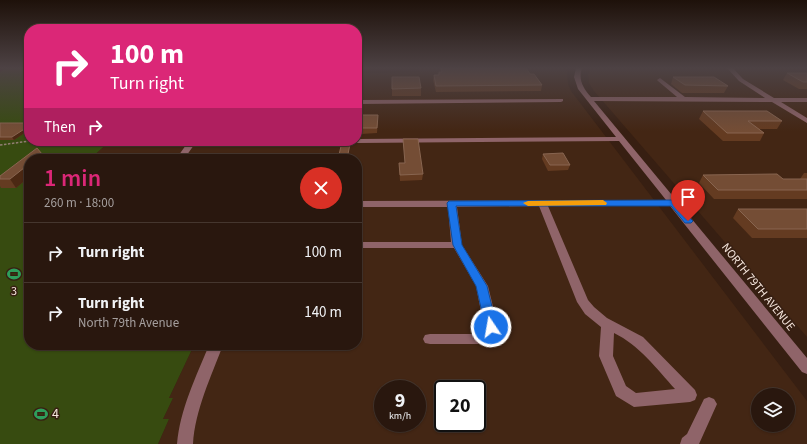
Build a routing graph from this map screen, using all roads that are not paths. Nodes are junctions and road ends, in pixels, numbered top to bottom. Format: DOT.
graph roads {
  1 [pos="581,89"];
  2 [pos="671,89"];
  3 [pos="755,89"];
  4 [pos="589,99"];
  5 [pos="683,99"];
  6 [pos="561,100"];
  7 [pos="772,100"];
  8 [pos="807,100"];
  9 [pos="362,102"];
  10 [pos="807,121"];
  11 [pos="621,139"];
  12 [pos="362,141"];
  13 [pos="452,203"];
  14 [pos="542,203"];
  15 [pos="673,203"];
  16 [pos="362,204"];
  17 [pos="362,245"];
  18 [pos="458,245"];
  19 [pos="608,325"];
  20 [pos="430,339"];
  21 [pos="214,350"];
  22 [pos="807,368"];
  23 [pos="708,404"];
  24 [pos="185,444"];
  25 [pos="688,444"];
  1 -- 4 [label="street, NORTH 79TH AVENUE"];
  2 -- 5 [label="street"];
  3 -- 7 [label="street"];
  4 -- 5 [label="street"];
  4 -- 11 [label="street, NORTH 79TH AVENUE"];
  5 -- 7 [label="street"];
  6 -- 9 [label="street"];
  7 -- 8 [label="street"];
  7 -- 10 [label="street"];
  11 -- 12 [label="street"];
  11 -- 15 [label="street, NORTH 79TH AVENUE"];
  13 -- 14 [label="street"];
  13 -- 16 [label="street"];
  13 -- 18 [label="street"];
  14 -- 15 [label="street"];
  14 -- 19 [label="street"];
  15 -- 22 [label="street, NORTH 79TH AVENUE"];
  17 -- 18 [label="street"];
  18 -- 20 [label="street"];
  19 -- 19 [label="street"];
  21 -- 24 [label="street"];
  23 -- 25 [label="street"];
}
